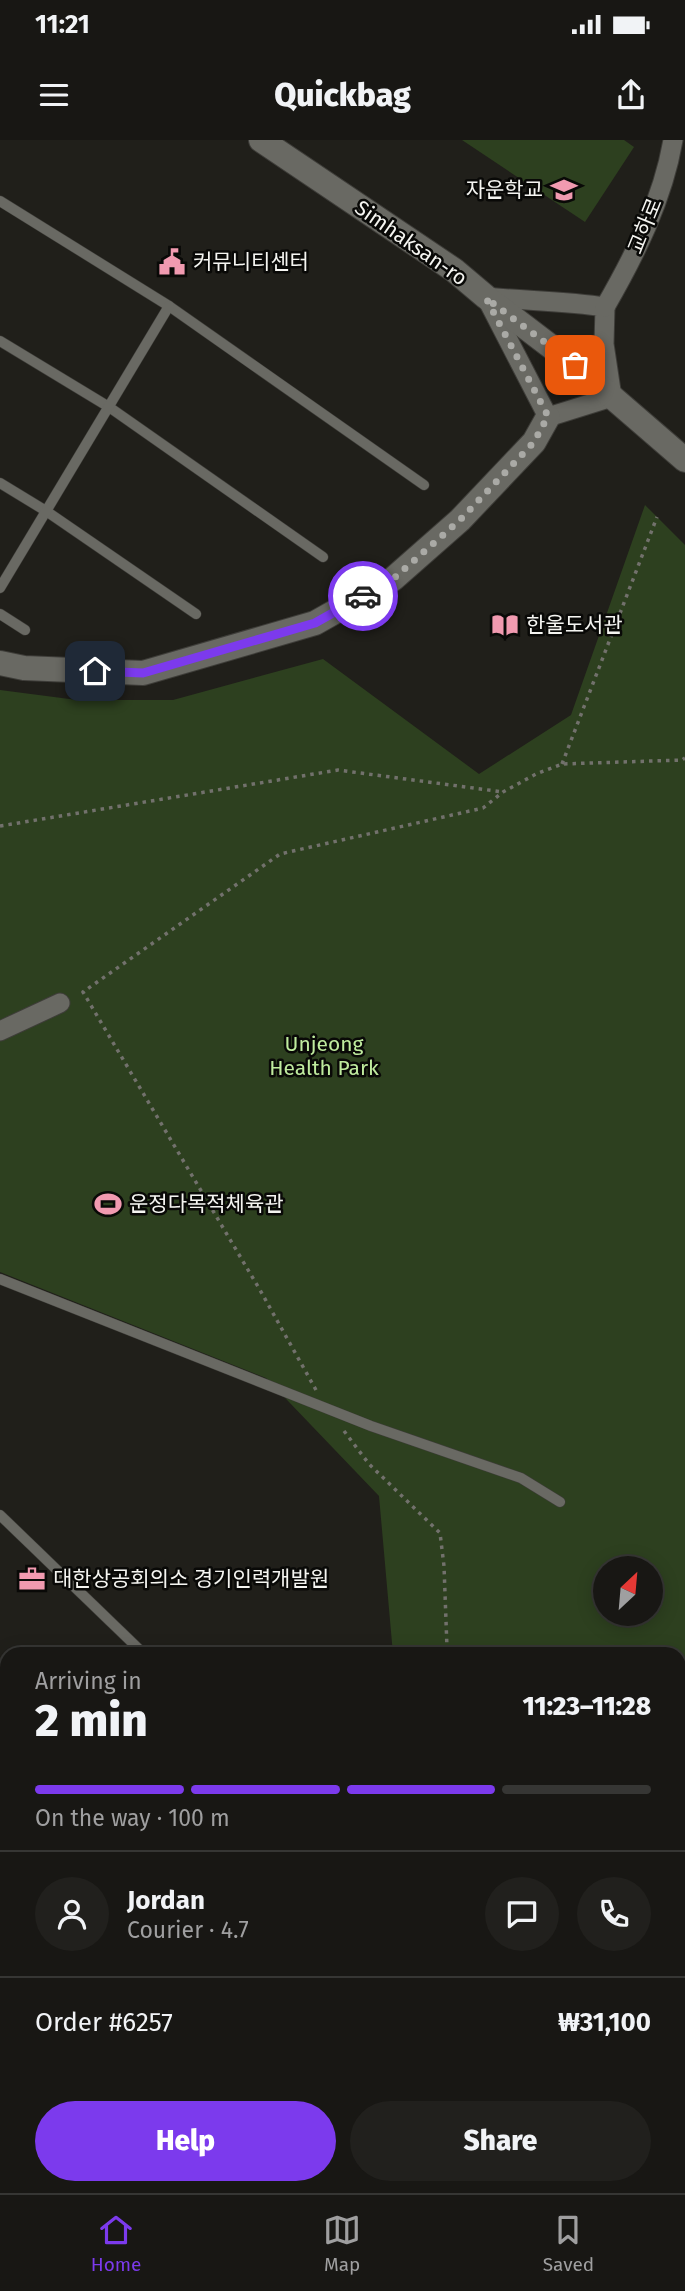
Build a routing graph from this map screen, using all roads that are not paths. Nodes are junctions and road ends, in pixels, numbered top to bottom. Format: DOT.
graph roads {
  1 [pos="261,140"];
  2 [pos="673,140"];
  3 [pos="0,201"];
  4 [pos="486,298"];
  5 [pos="169,306"];
  6 [pos="605,307"];
  7 [pos="0,341"];
  8 [pos="612,397"];
  9 [pos="109,407"];
  10 [pos="548,416"];
  11 [pos="685,460"];
  12 [pos="0,483"];
  13 [pos="424,485"];
  14 [pos="46,511"];
  15 [pos="323,557"];
  16 [pos="0,588"];
  17 [pos="0,614"];
  18 [pos="196,614"];
  19 [pos="25,630"];
  20 [pos="0,663"];
  21 [pos="60,1003"];
  22 [pos="0,1031"];
  23 [pos="0,1279"];
  24 [pos="560,1502"];
  25 [pos="0,1515"];
  26 [pos="137,1647"];
  1 -- 4 [label="street, Simhaksan-ro"];
  2 -- 6 [label="street, 교하로"];
  3 -- 5 [label="lane"];
  4 -- 6 [label="street"];
  4 -- 8 [label="street, Simhaksan-ro"];
  4 -- 10 [label="street"];
  5 -- 9 [label="lane"];
  5 -- 13 [label="lane"];
  6 -- 8 [label="street"];
  7 -- 9 [label="lane"];
  8 -- 10 [label="street"];
  8 -- 11 [label="street, Simhaksan-ro"];
  9 -- 14 [label="lane"];
  9 -- 15 [label="lane"];
  10 -- 20 [label="street"];
  12 -- 14 [label="lane"];
  14 -- 16 [label="lane"];
  14 -- 18 [label="lane"];
  17 -- 19 [label="lane"];
  21 -- 22 [label="street"];
  23 -- 24 [label="lane"];
  25 -- 26 [label="lane"];
}
